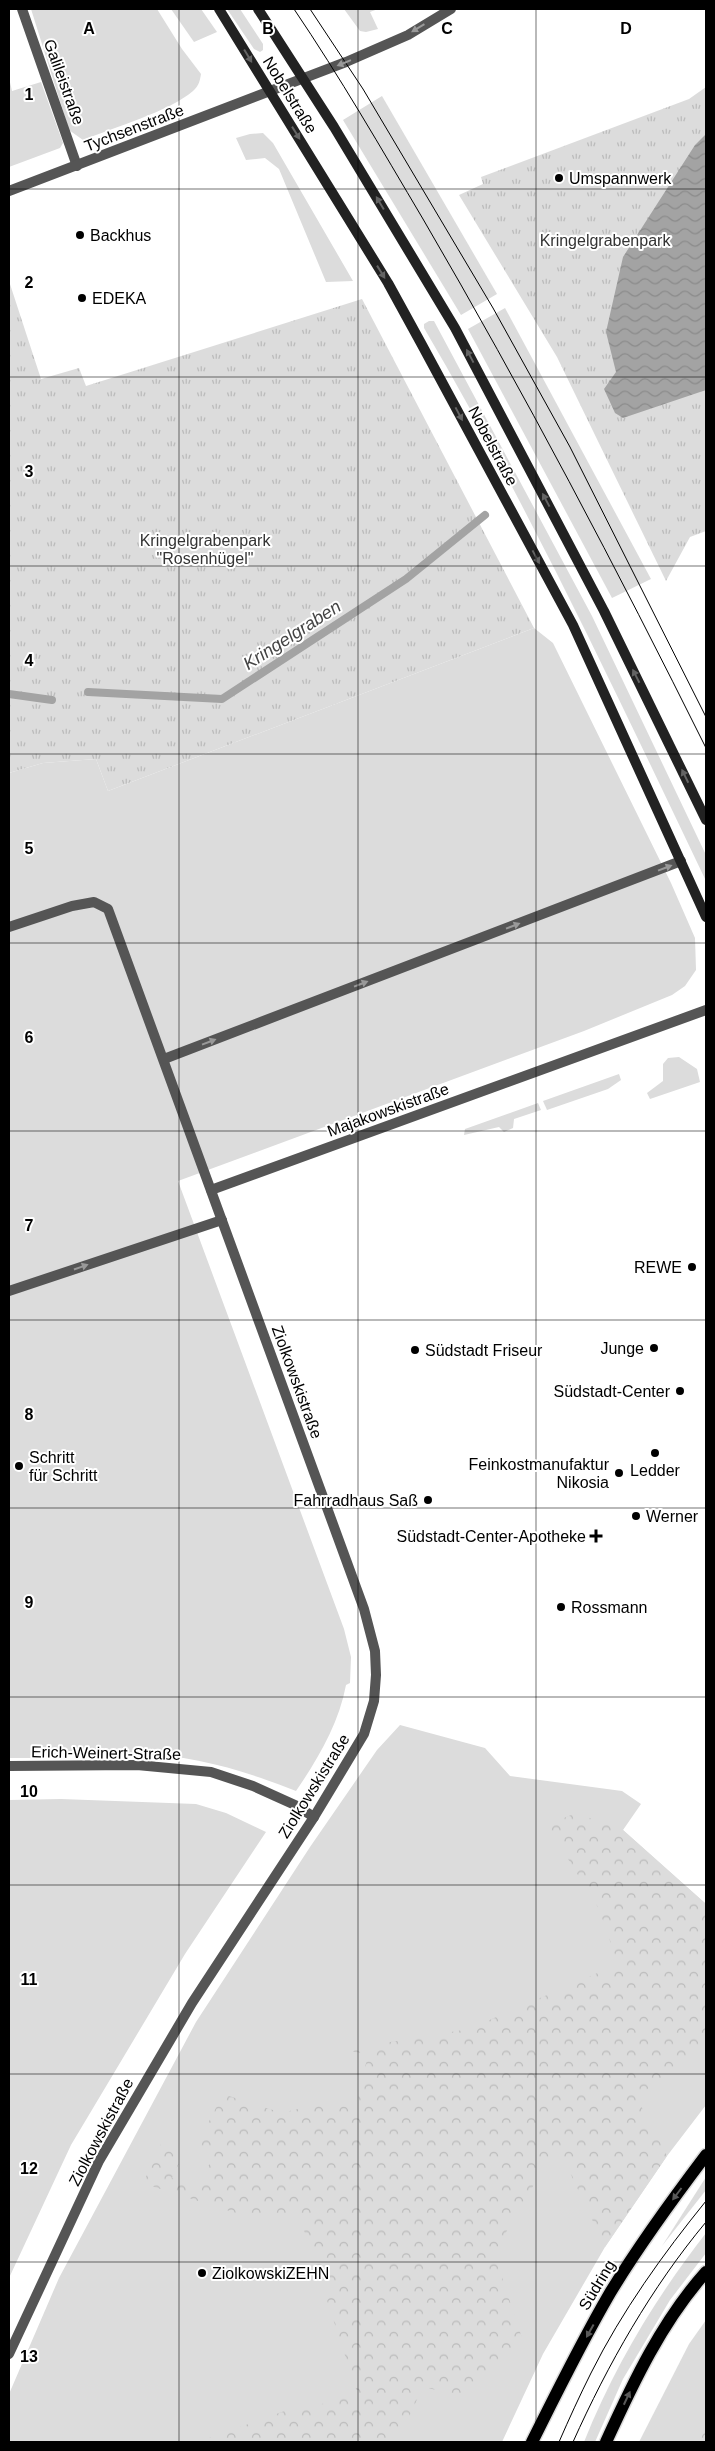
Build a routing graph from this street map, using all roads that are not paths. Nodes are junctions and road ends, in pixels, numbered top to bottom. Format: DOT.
graph roads {
  1 [pos="22,9"];
  2 [pos="219,9"];
  3 [pos="258,9"];
  4 [pos="451,9"];
  5 [pos="303,79"];
  6 [pos="270,92"];
  7 [pos="77,166"];
  8 [pos="9,191"];
  9 [pos="706,820"];
  10 [pos="681,861"];
  11 [pos="706,917"];
  12 [pos="9,927"];
  13 [pos="706,1010"];
  14 [pos="164,1059"];
  15 [pos="211,1190"];
  16 [pos="222,1220"];
  17 [pos="9,1291"];
  18 [pos="9,1766"];
  19 [pos="314,1816"];
  20 [pos="706,2155"];
  21 [pos="706,2272"];
  22 [pos="9,2354"];
  23 [pos="532,2442"];
  24 [pos="606,2442"];
  1 -- 7 [label="street, Galileistraße"];
  2 -- 6 [label="main road, Nobelstraße, one-way"];
  3 -- 5 [label="main road, Nobelstraße"];
  4 -- 5 [label="street, Tychsenstraße, one-way"];
  5 -- 6 [label="street, Tychsenstraße"];
  9 -- 5 [label="main road, Nobelstraße, one-way"];
  6 -- 7 [label="street, Tychsenstraße"];
  6 -- 10 [label="main road, Nobelstraße, one-way"];
  7 -- 8 [label="street, Tychsenstraße"];
  10 -- 11 [label="main road, Nobelstraße"];
  14 -- 10 [label="street, one-way"];
  12 -- 14 [label="street"];
  13 -- 15 [label="street, Majakowskistraße"];
  14 -- 15 [label="street"];
  15 -- 16 [label="street, Ziolkowskistraße"];
  17 -- 16 [label="street, one-way"];
  16 -- 19 [label="street, Ziolkowskistraße"];
  18 -- 19 [label="street, Erich-Weinert-Straße"];
  19 -- 22 [label="street, Ziolkowskistraße"];
  20 -- 23 [label="main road, Südring, one-way"];
  24 -- 21 [label="main road, one-way"];
}
